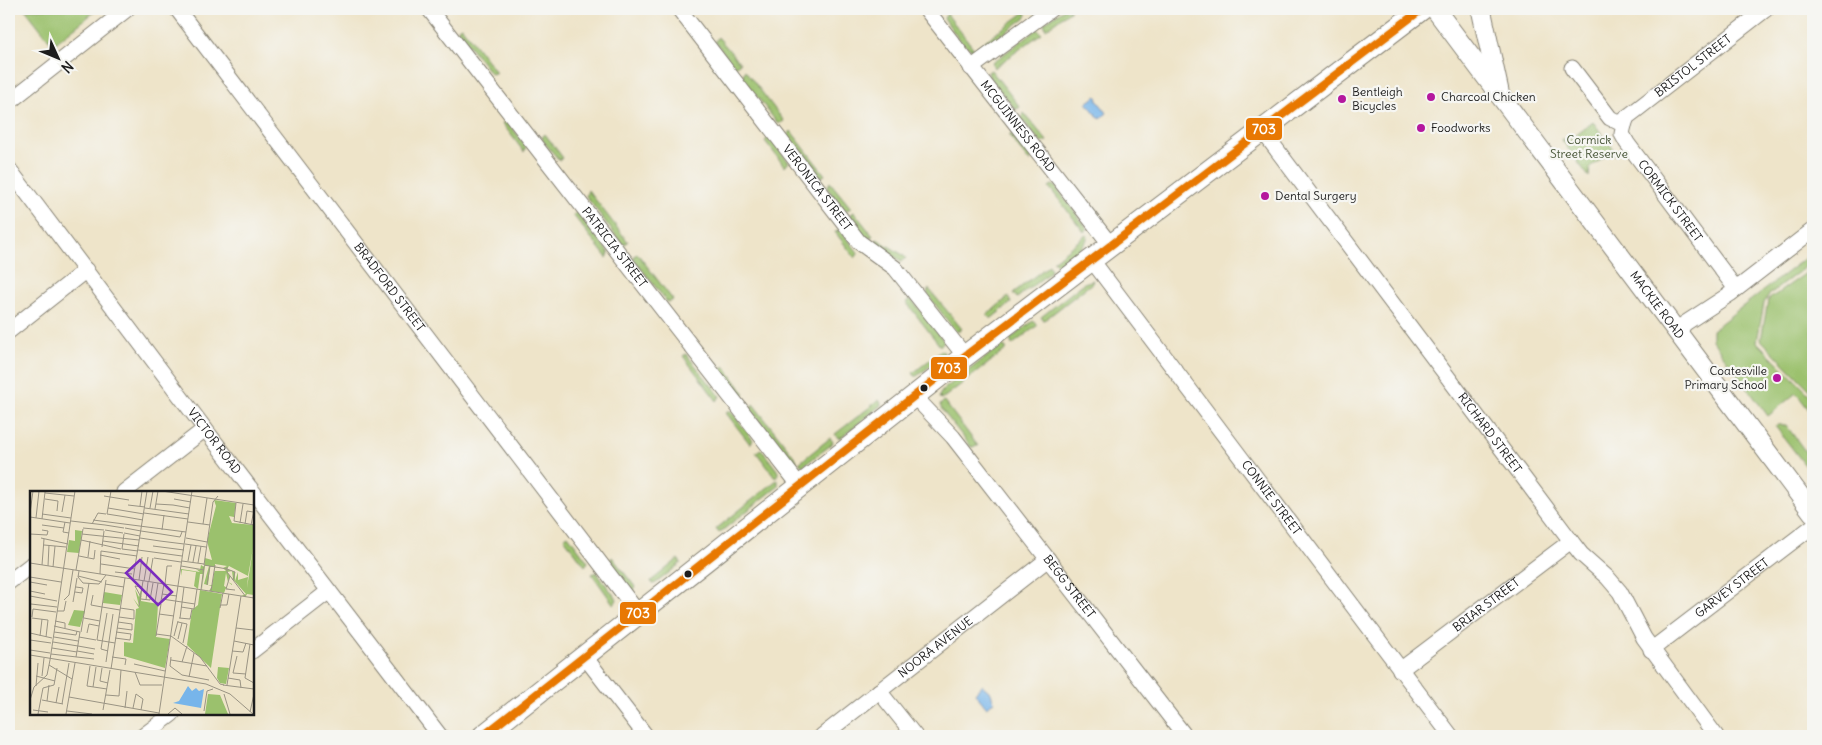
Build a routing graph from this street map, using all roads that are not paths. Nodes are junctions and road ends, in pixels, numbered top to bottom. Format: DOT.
graph roads {
  1 [pos="127,9"];
  2 [pos="177,9"];
  3 [pos="429,9"];
  4 [pos="679,9"];
  5 [pos="926,9"];
  6 [pos="1051,9"];
  7 [pos="1422,9"];
  8 [pos="1435,9"];
  9 [pos="1481,9"];
  10 [pos="1766,9"];
  11 [pos="971,68"];
  12 [pos="1572,68"];
  13 [pos="1500,97"];
  14 [pos="9,102"];
  15 [pos="1624,125"];
  16 [pos="1262,130"];
  17 [pos="9,169"];
  18 [pos="1813,230"];
  19 [pos="1110,244"];
  20 [pos="1091,259"];
  21 [pos="86,270"];
  22 [pos="1733,292"];
  23 [pos="9,331"];
  24 [pos="1679,333"];
  25 [pos="966,356"];
  26 [pos="918,392"];
  27 [pos="205,429"];
  28 [pos="800,486"];
  29 [pos="125,491"];
  30 [pos="253,491"];
  31 [pos="254,493"];
  32 [pos="1813,513"];
  33 [pos="1813,526"];
  34 [pos="1571,541"];
  35 [pos="1048,558"];
  36 [pos="30,566"];
  37 [pos="9,582"];
  38 [pos="330,591"];
  39 [pos="639,614"];
  40 [pos="254,649"];
  41 [pos="1652,650"];
  42 [pos="585,657"];
  43 [pos="1400,670"];
  44 [pos="879,691"];
  45 [pos="171,715"];
  46 [pos="143,736"];
  47 [pos="440,736"];
  48 [pos="483,736"];
  49 [pos="646,736"];
  50 [pos="822,736"];
  51 [pos="915,736"];
  52 [pos="1185,736"];
  53 [pos="1451,736"];
  54 [pos="1716,736"];
  1 -- 14 [label="street"];
  2 -- 39 [label="street, BRADFORD STREET"];
  3 -- 28 [label="street, PATRICIA STREET"];
  4 -- 25 [label="street, VERONICA STREET"];
  5 -- 11 [label="street, MCGUINNESS ROAD"];
  6 -- 11 [label="street"];
  7 -- 16 [label="main road"];
  8 -- 13 [label="street, MACKIE ROAD"];
  9 -- 13 [label="street, MACKIE ROAD"];
  10 -- 15 [label="street, BRISTOL STREET"];
  11 -- 19 [label="street, MCGUINNESS ROAD"];
  12 -- 15 [label="street"];
  13 -- 24 [label="street, MACKIE ROAD"];
  15 -- 22 [label="street, CORMICK STREET"];
  16 -- 19 [label="main road"];
  16 -- 34 [label="street, RICHARD STREET"];
  17 -- 21 [label="street, VICTOR ROAD"];
  18 -- 22 [label="street"];
  19 -- 20 [label="main road"];
  20 -- 25 [label="main road"];
  20 -- 43 [label="street, CONNIE STREET"];
  21 -- 23 [label="street"];
  21 -- 27 [label="street, VICTOR ROAD"];
  22 -- 24 [label="street"];
  24 -- 32 [label="street, MACKIE ROAD"];
  25 -- 26 [label="main road"];
  26 -- 28 [label="main road"];
  26 -- 35 [label="street, BEGG STREET"];
  27 -- 29 [label="street"];
  27 -- 30 [label="street, VICTOR ROAD"];
  28 -- 39 [label="main road"];
  31 -- 38 [label="street, VICTOR ROAD"];
  33 -- 41 [label="street, GARVEY STREET"];
  34 -- 41 [label="street, RICHARD STREET"];
  34 -- 43 [label="street, BRIAR STREET"];
  35 -- 44 [label="street, NOORA AVENUE"];
  35 -- 52 [label="street, BEGG STREET"];
  36 -- 37 [label="street"];
  38 -- 40 [label="street"];
  38 -- 47 [label="street, VICTOR ROAD"];
  39 -- 42 [label="main road"];
  41 -- 54 [label="street, RICHARD STREET"];
  42 -- 48 [label="main road"];
  42 -- 49 [label="street"];
  43 -- 53 [label="street, CONNIE STREET"];
  44 -- 50 [label="street, NOORA AVENUE"];
  44 -- 51 [label="street"];
  45 -- 46 [label="street"];
}
